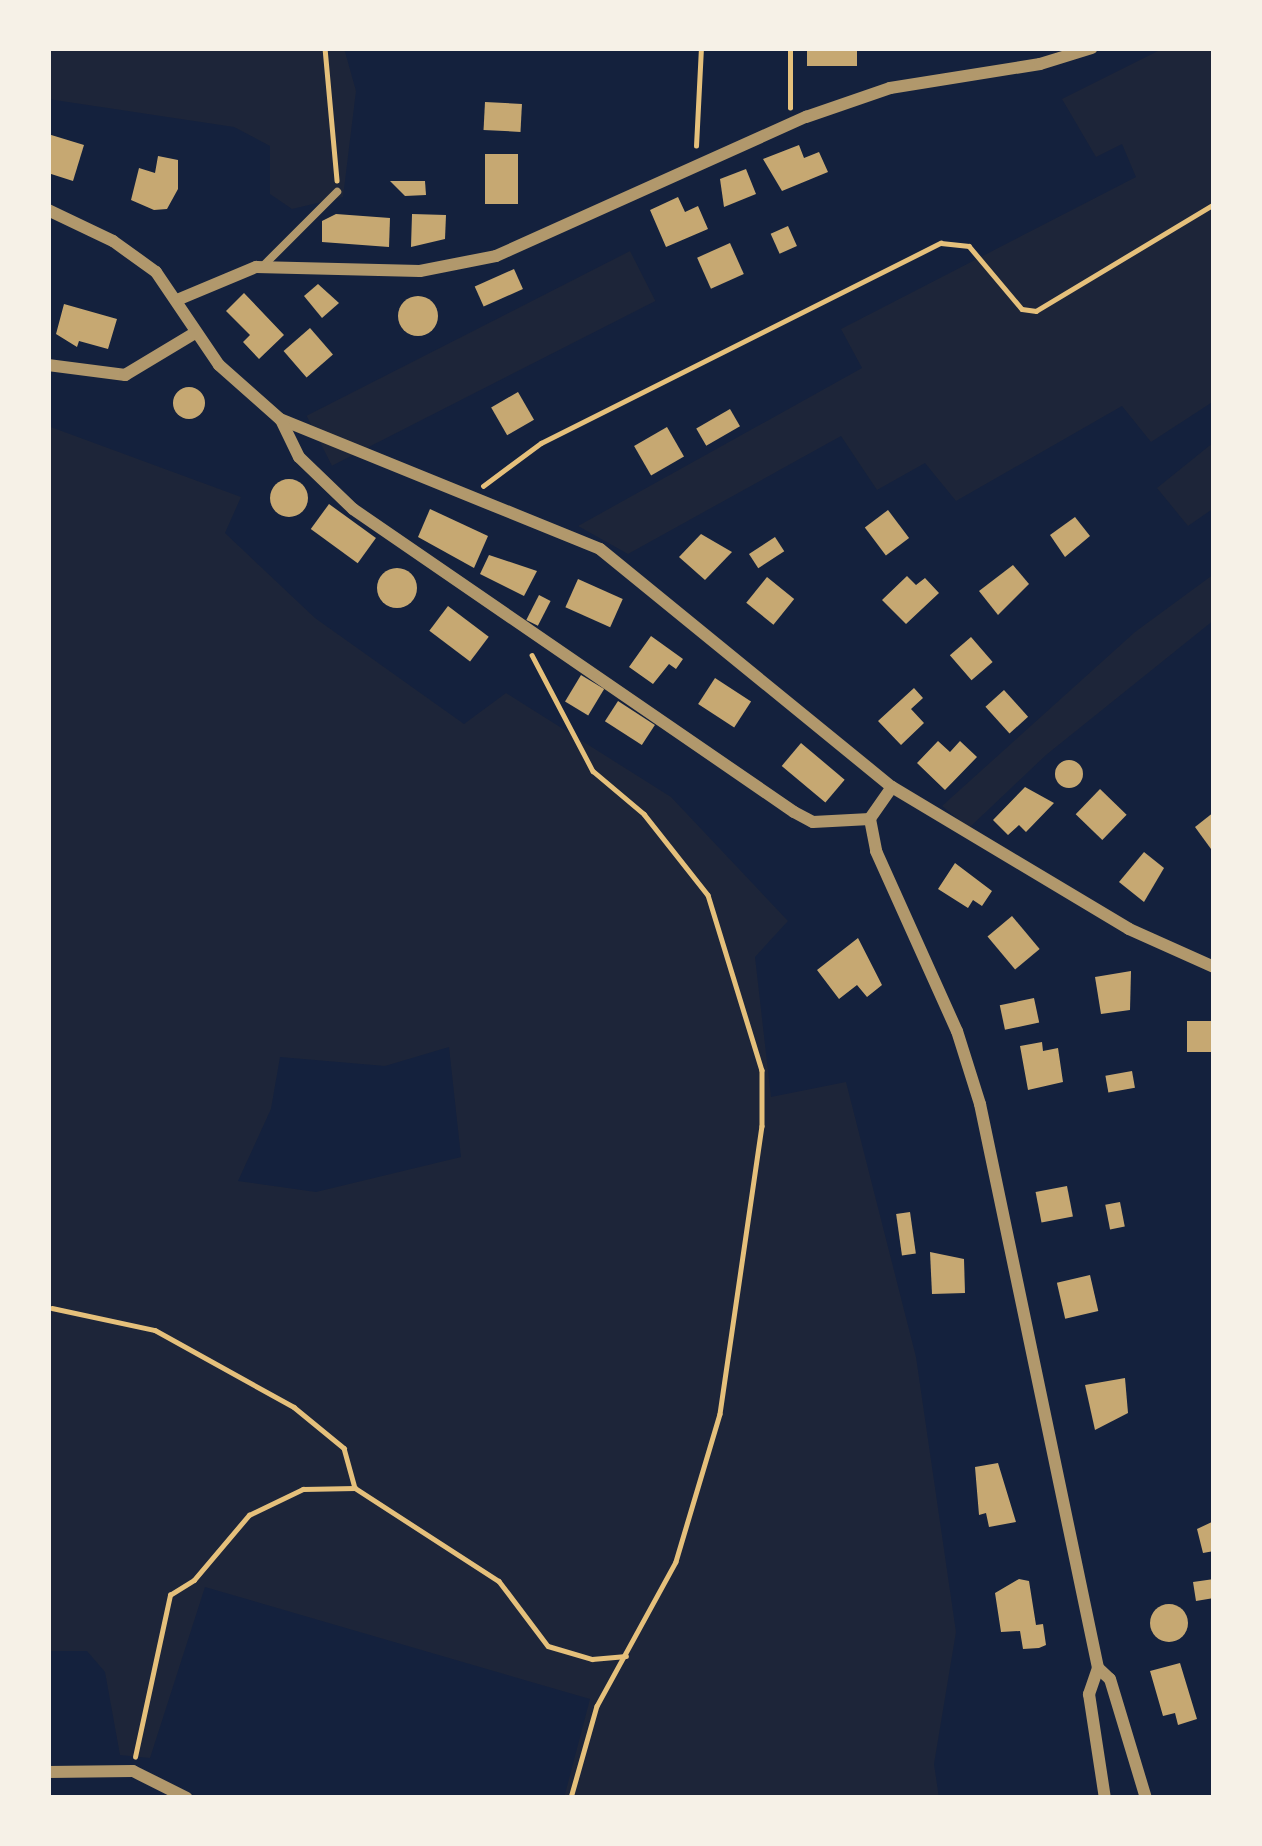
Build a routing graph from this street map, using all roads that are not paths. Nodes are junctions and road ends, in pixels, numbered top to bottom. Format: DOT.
graph roads {
  1 [pos="1092,48"];
  2 [pos="337,192"];
  3 [pos="48,210"];
  4 [pos="263,266"];
  5 [pos="177,300"];
  6 [pos="195,333"];
  7 [pos="48,365"];
  8 [pos="280,418"];
  9 [pos="892,787"];
  10 [pos="871,819"];
  11 [pos="1214,967"];
  12 [pos="1098,1668"];
  13 [pos="48,1772"];
  14 [pos="187,1798"];
  15 [pos="1105,1798"];
  16 [pos="1146,1798"];
  1 -- 4 [label="street"];
  2 -- 4 [label="lane"];
  3 -- 5 [label="street"];
  4 -- 5 [label="street"];
  5 -- 6 [label="street"];
  6 -- 7 [label="street"];
  6 -- 8 [label="street"];
  8 -- 9 [label="street"];
  8 -- 10 [label="street"];
  9 -- 10 [label="street"];
  9 -- 11 [label="street"];
  10 -- 12 [label="street"];
  12 -- 15 [label="street"];
  12 -- 16 [label="street"];
  13 -- 14 [label="street"];
}
